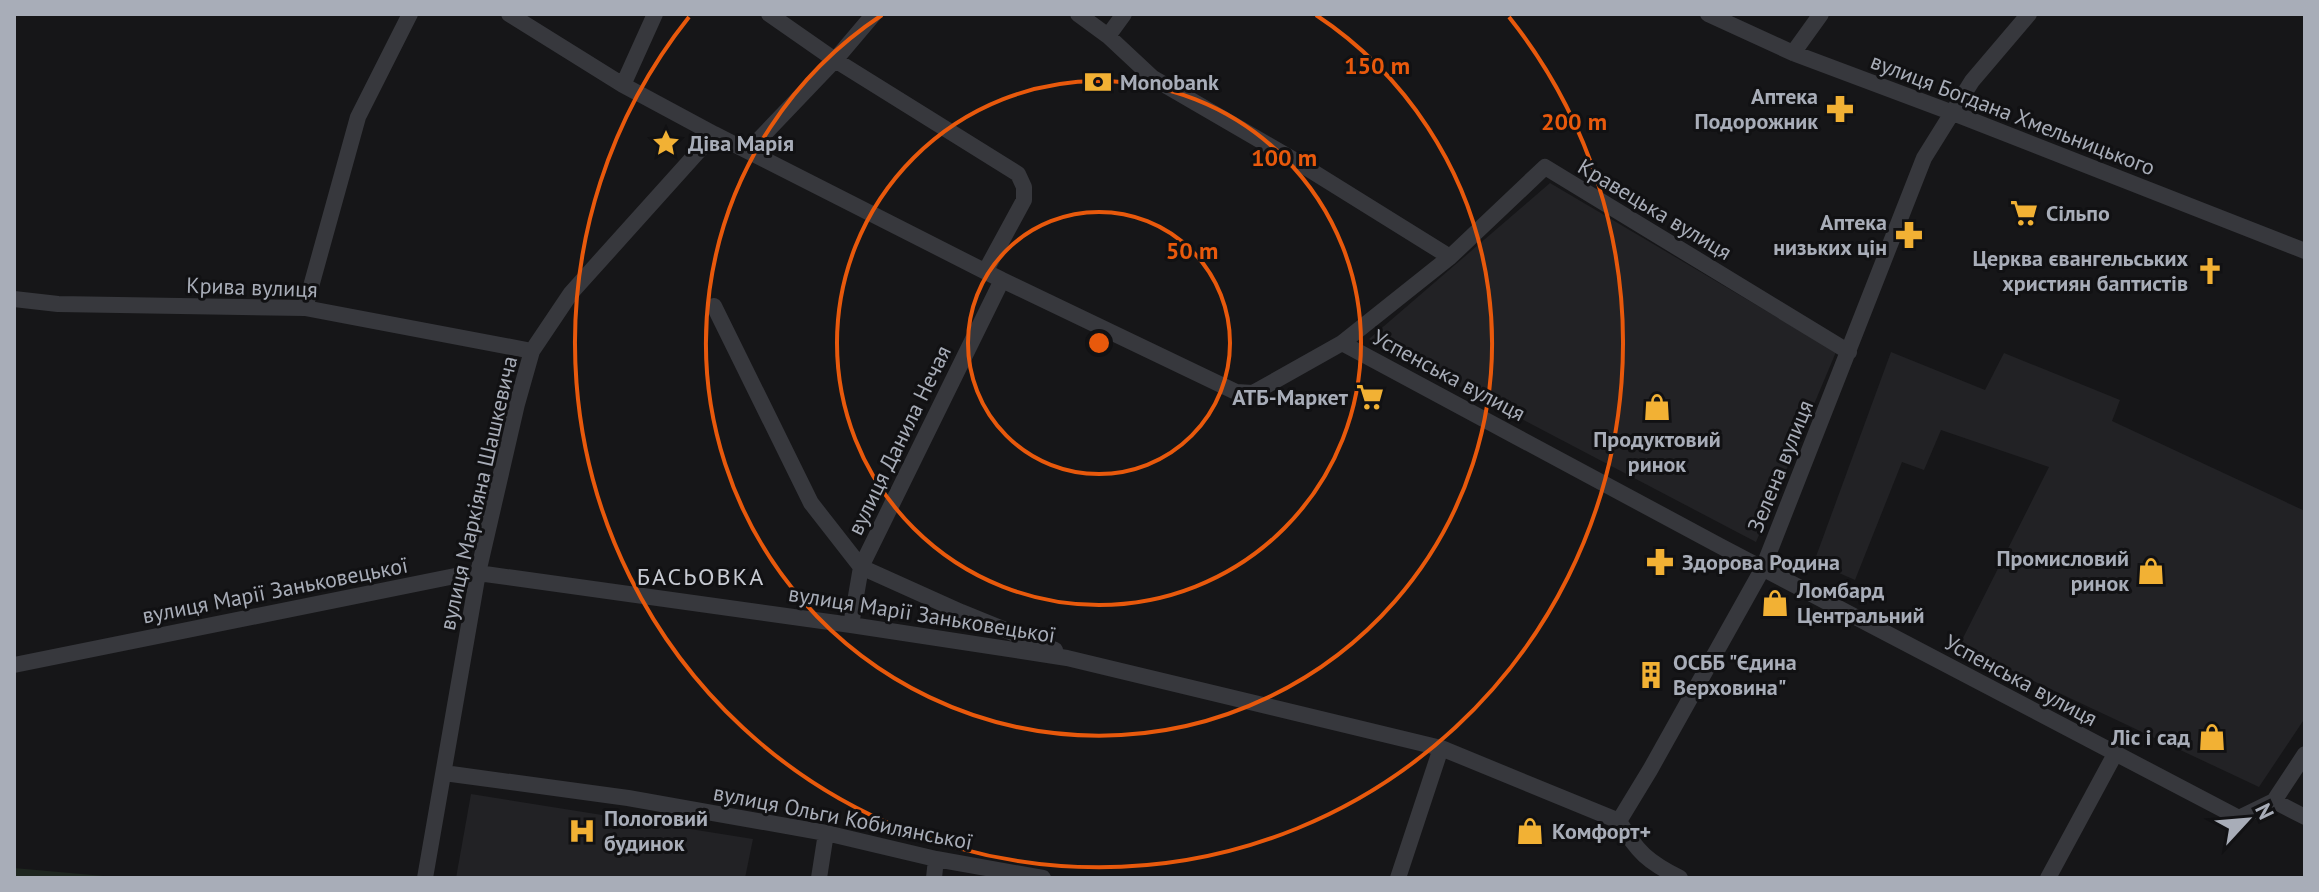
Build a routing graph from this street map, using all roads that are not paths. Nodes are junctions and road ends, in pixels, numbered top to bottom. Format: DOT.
graph roads {
  1 [pos="410,14"];
  2 [pos="509,14"];
  3 [pos="655,14"];
  4 [pos="769,14"];
  5 [pos="874,14"];
  6 [pos="1078,14"];
  7 [pos="1124,14"];
  8 [pos="1708,14"];
  9 [pos="1821,14"];
  10 [pos="2029,14"];
  11 [pos="1108,36"];
  12 [pos="1793,53"];
  13 [pos="835,60"];
  14 [pos="623,85"];
  15 [pos="1953,113"];
  16 [pos="714,134"];
  17 [pos="748,151"];
  18 [pos="2305,251"];
  19 [pos="1450,257"];
  20 [pos="986,270"];
  21 [pos="1002,280"];
  22 [pos="14,299"];
  23 [pos="714,306"];
  24 [pos="305,308"];
  25 [pos="1342,343"];
  26 [pos="532,351"];
  27 [pos="1849,352"];
  28 [pos="861,567"];
  29 [pos="1763,568"];
  30 [pos="478,573"];
  31 [pos="851,625"];
  32 [pos="1086,662"];
  33 [pos="14,665"];
  34 [pos="1441,748"];
  35 [pos="2115,754"];
  36 [pos="2305,754"];
  37 [pos="444,773"];
  38 [pos="2274,801"];
  39 [pos="2305,817"];
  40 [pos="1619,821"];
  41 [pos="826,833"];
  42 [pos="936,859"];
  43 [pos="425,878"];
  44 [pos="819,878"];
  45 [pos="934,878"];
  46 [pos="1043,878"];
  47 [pos="1398,878"];
  48 [pos="1680,878"];
  49 [pos="2048,878"];
  1 -- 24 [label="street"];
  2 -- 14 [label="street, Успенська вулиця"];
  3 -- 14 [label="street"];
  4 -- 13 [label="street"];
  5 -- 13 [label="street"];
  6 -- 11 [label="street"];
  7 -- 11 [label="street"];
  8 -- 12 [label="street, вулиця Богдана Хмельницького"];
  9 -- 12 [label="street"];
  10 -- 15 [label="street, Зелена вулиця"];
  11 -- 19 [label="street"];
  12 -- 15 [label="street, вулиця Богдана Хмельницького"];
  13 -- 17 [label="street"];
  13 -- 20 [label="street"];
  14 -- 16 [label="street, Успенська вулиця"];
  15 -- 18 [label="street, вулиця Богдана Хмельницького"];
  15 -- 27 [label="street, Зелена вулиця"];
  16 -- 17 [label="street, Успенська вулиця"];
  16 -- 26 [label="street, вулиця Маркіяна Шашкевича"];
  17 -- 20 [label="street, Успенська вулиця"];
  19 -- 25 [label="street, Кравецька вулиця"];
  19 -- 27 [label="street, Кравецька вулиця"];
  20 -- 21 [label="street, Успенська вулиця"];
  21 -- 25 [label="street, Успенська вулиця"];
  21 -- 28 [label="street, вулиця Данила Нечая"];
  22 -- 24 [label="street, Крива вулиця"];
  23 -- 28 [label="street"];
  24 -- 26 [label="street, Крива вулиця"];
  25 -- 29 [label="street, Успенська вулиця"];
  26 -- 30 [label="street, вулиця Маркіяна Шашкевича"];
  27 -- 29 [label="street, Зелена вулиця"];
  28 -- 31 [label="street, вулиця Данила Нечая"];
  28 -- 32 [label="street"];
  29 -- 35 [label="street, Успенська вулиця"];
  29 -- 40 [label="street, Зелена вулиця"];
  30 -- 31 [label="street, вулиця Марії Заньковецької"];
  30 -- 33 [label="street, вулиця Марії Заньковецької"];
  30 -- 37 [label="street, вулиця Маркіяна Шашкевича"];
  31 -- 32 [label="street, вулиця Марії Заньковецької"];
  32 -- 34 [label="street, вулиця Марії Заньковецької"];
  34 -- 40 [label="street, вулиця Марії Заньковецької"];
  34 -- 47 [label="street"];
  35 -- 38 [label="street, Успенська вулиця"];
  35 -- 49 [label="street"];
  36 -- 38 [label="street"];
  37 -- 41 [label="street, вулиця Ольги Кобилянської"];
  37 -- 43 [label="street, вулиця Маркіяна Шашкевича"];
  38 -- 39 [label="street"];
  40 -- 48 [label="street"];
  41 -- 42 [label="street, вулиця Ольги Кобилянської"];
  41 -- 44 [label="street"];
  42 -- 45 [label="street"];
  42 -- 46 [label="street, вулиця Ольги Кобилянської"];
}
